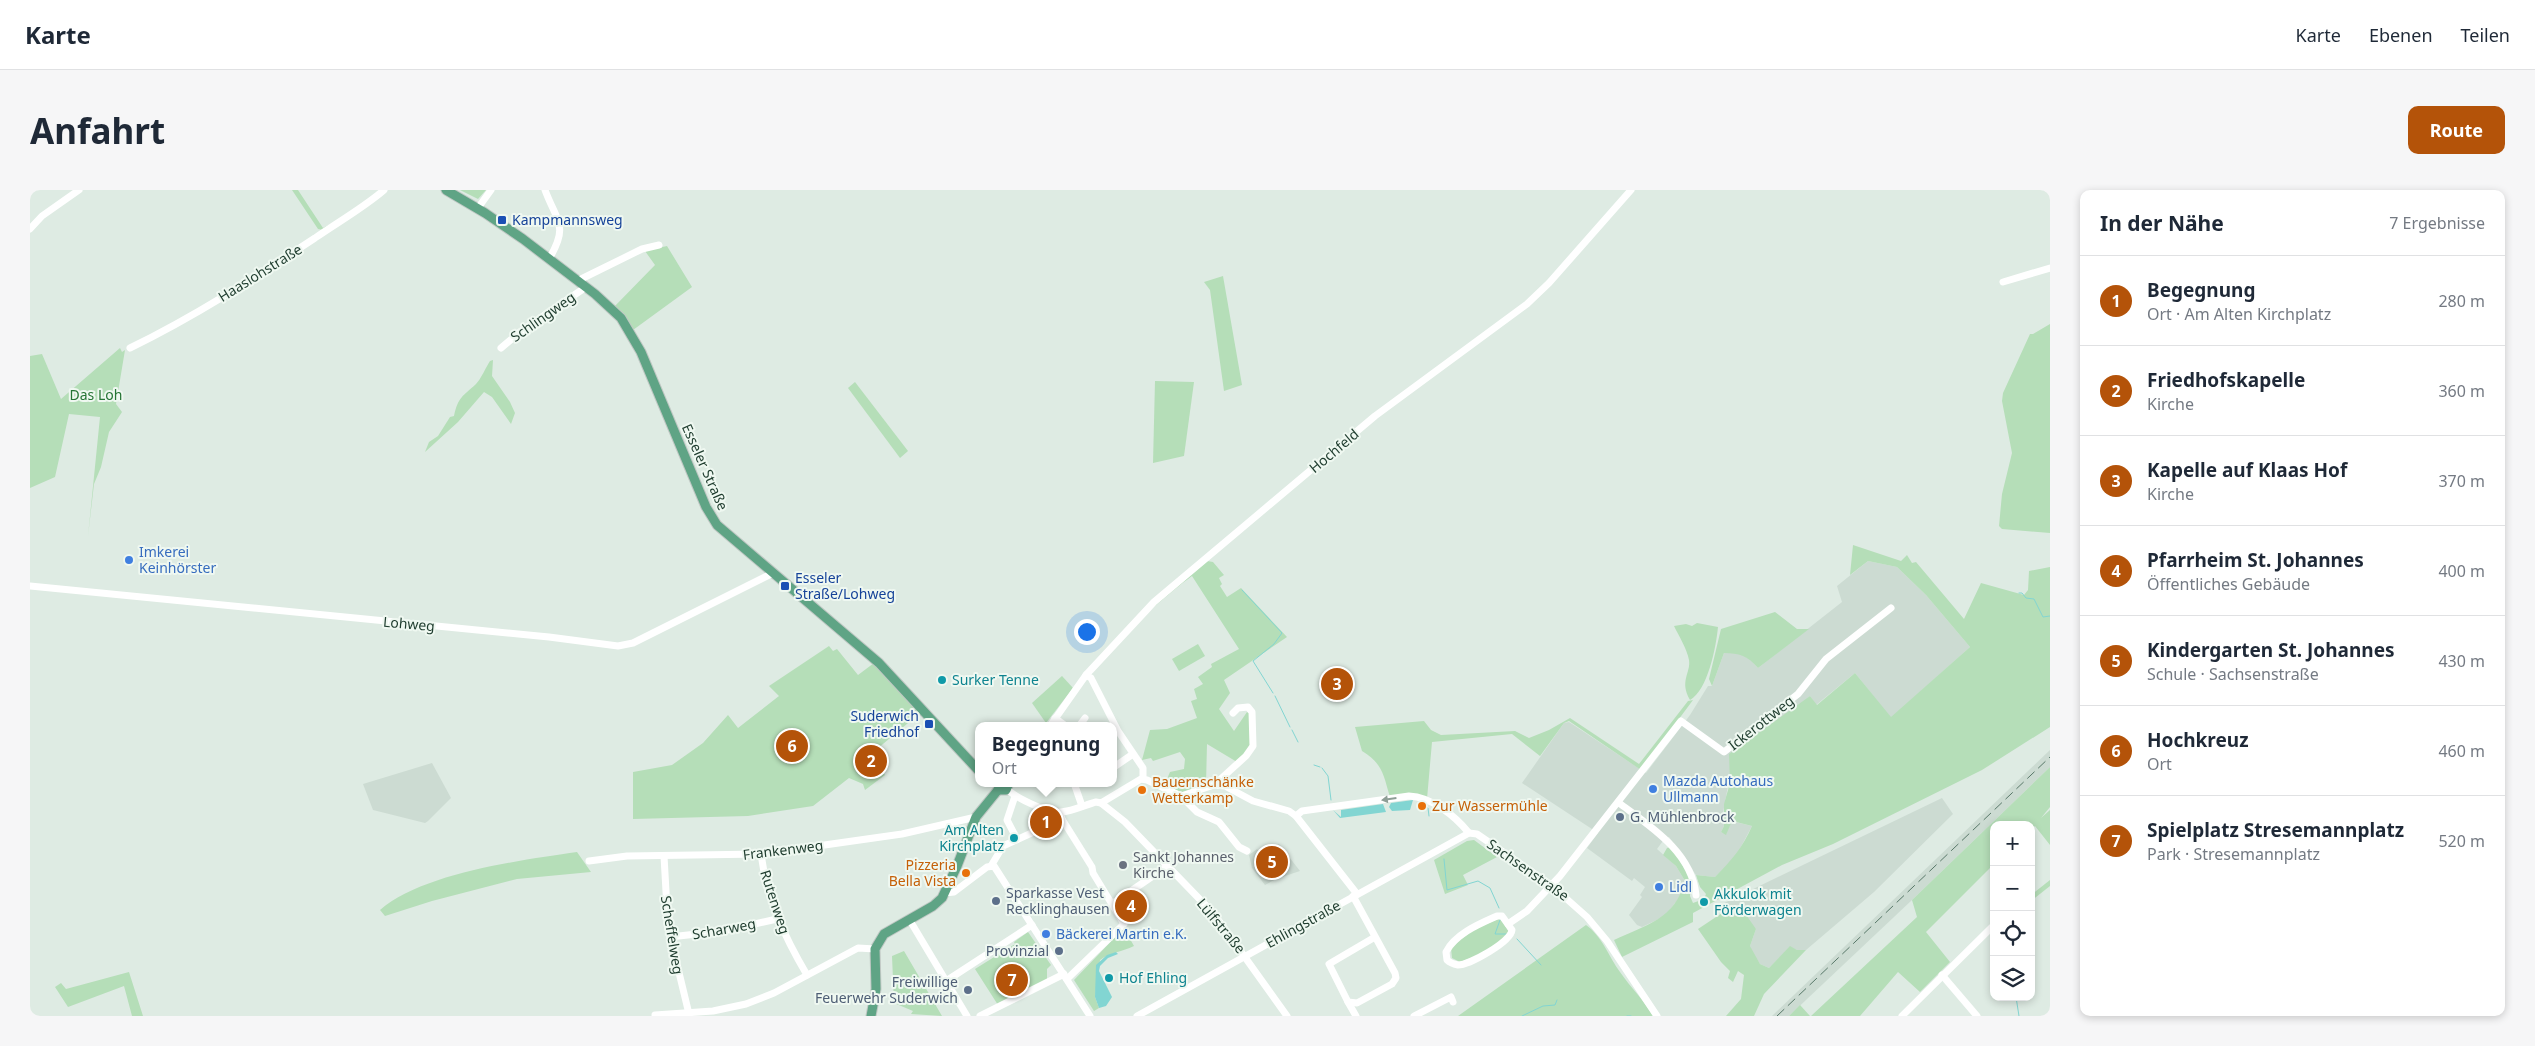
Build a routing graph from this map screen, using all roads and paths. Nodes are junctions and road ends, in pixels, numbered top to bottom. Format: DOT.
graph roads {
  1 [pos="79,190"];
  2 [pos="384,190"];
  3 [pos="446,190"];
  4 [pos="491,190"];
  5 [pos="545,190"];
  6 [pos="1631,190"];
  7 [pos="478,208"];
  8 [pos="30,229"];
  9 [pos="659,245"];
  10 [pos="549,259"];
  11 [pos="2050,268"];
  12 [pos="577,281"];
  13 [pos="2003,282"];
  14 [pos="586,287"];
  15 [pos="130,348"];
  16 [pos="501,348"];
  17 [pos="773,573"];
  18 [pos="30,586"];
  19 [pos="1891,608"];
  20 [pos="1086,675"];
  21 [pos="1233,713"];
  22 [pos="1055,718"];
  23 [pos="1085,718"];
  24 [pos="1052,722"];
  25 [pos="1060,722"];
  26 [pos="1082,722"];
  27 [pos="1111,722"];
  28 [pos="1117,733"];
  29 [pos="1134,754"];
  30 [pos="1117,765"];
  31 [pos="975,767"];
  32 [pos="1143,779"];
  33 [pos="1214,785"];
  34 [pos="1001,787"];
  35 [pos="1003,787"];
  36 [pos="1075,787"];
  37 [pos="1015,796"];
  38 [pos="1181,796"];
  39 [pos="1101,803"];
  40 [pos="1618,803"];
  41 [pos="1082,806"];
  42 [pos="1061,816"];
  43 [pos="1296,816"];
  44 [pos="976,817"];
  45 [pos="1469,833"];
  46 [pos="1017,839"];
  47 [pos="1247,851"];
  48 [pos="761,854"];
  49 [pos="664,856"];
  50 [pos="589,861"];
  51 [pos="994,867"];
  52 [pos="1166,867"];
  53 [pos="1552,885"];
  54 [pos="945,893"];
  55 [pos="1355,895"];
  56 [pos="1696,895"];
  57 [pos="1112,904"];
  58 [pos="777,919"];
  59 [pos="909,920"];
  60 [pos="1508,924"];
  61 [pos="1032,925"];
  62 [pos="1990,929"];
  63 [pos="670,937"];
  64 [pos="1375,937"];
  65 [pos="875,949"];
  66 [pos="1246,956"];
  67 [pos="807,975"];
  68 [pos="1942,975"];
  69 [pos="1066,977"];
  70 [pos="946,981"];
  71 [pos="1348,1002"];
  72 [pos="1453,1002"];
  73 [pos="734,1007"];
  74 [pos="689,1014"];
  75 [pos="655,1015"];
  76 [pos="737,1016"];
  77 [pos="872,1016"];
  78 [pos="967,1016"];
  79 [pos="980,1016"];
  80 [pos="1090,1016"];
  81 [pos="1137,1016"];
  82 [pos="1287,1016"];
  83 [pos="1356,1016"];
  84 [pos="1414,1016"];
  85 [pos="1657,1016"];
  86 [pos="1902,1016"];
  87 [pos="1977,1016"];
  1 -- 8 [label="street"];
  2 -- 15 [label="street, Haaslohstraße"];
  3 -- 7 [label="main road, Esseler Straße"];
  4 -- 7 [label="street"];
  5 -- 10 [label="street"];
  6 -- 20 [label="street, Hochfeld"];
  7 -- 10 [label="main road, Esseler Straße"];
  9 -- 12 [label="street"];
  10 -- 12 [label="main road, Esseler Straße"];
  11 -- 13 [label="street"];
  12 -- 14 [label="main road, Esseler Straße"];
  14 -- 16 [label="street, Schlingweg"];
  14 -- 17 [label="main road, Esseler Straße"];
  17 -- 18 [label="street, Lohweg"];
  17 -- 31 [label="main road, Esseler Straße"];
  19 -- 40 [label="street, Ickerottweg"];
  20 -- 22 [label="street, Hochfeld"];
  20 -- 27 [label="street"];
  21 -- 33 [label="street"];
  22 -- 24 [label="street, Hochfeld"];
  22 -- 25 [label="street"];
  23 -- 26 [label="street"];
  28 -- 29 [label="street"];
  29 -- 30 [label="street"];
  29 -- 32 [label="street"];
  32 -- 38 [label="street"];
  32 -- 39 [label="street"];
  33 -- 38 [label="street"];
  33 -- 43 [label="street"];
  34 -- 44 [label="main road"];
  35 -- 37 [label="street"];
  36 -- 41 [label="street"];
  37 -- 42 [label="street"];
  37 -- 46 [label="street"];
  38 -- 47 [label="street"];
  39 -- 41 [label="street"];
  39 -- 52 [label="street, Lülfstraße"];
  40 -- 53 [label="street, Ickerottweg"];
  40 -- 56 [label="street"];
  41 -- 42 [label="street"];
  42 -- 46 [label="street"];
  42 -- 57 [label="street"];
  45 -- 43 [label="street, Sachsenstraße, one-way"];
  43 -- 55 [label="street"];
  44 -- 48 [label="street, Frankenweg"];
  44 -- 54 [label="main road"];
  45 -- 53 [label="street, Sachsenstraße"];
  45 -- 55 [label="street, Ehlingstraße"];
  46 -- 51 [label="street"];
  48 -- 49 [label="street, Frankenweg"];
  48 -- 58 [label="street, Rutenweg"];
  49 -- 50 [label="street, Frankenweg"];
  49 -- 63 [label="street, Scheffelweg"];
  51 -- 54 [label="street"];
  51 -- 61 [label="street"];
  52 -- 57 [label="street"];
  52 -- 66 [label="street, Lülfstraße"];
  53 -- 60 [label="street, Ickerottweg"];
  53 -- 85 [label="street, Sachsenstraße"];
  54 -- 59 [label="main road"];
  55 -- 64 [label="street"];
  55 -- 66 [label="street, Ehlingstraße"];
  57 -- 69 [label="street"];
  58 -- 63 [label="street, Scharweg"];
  58 -- 67 [label="street, Rutenweg"];
  59 -- 65 [label="main road"];
  59 -- 70 [label="street"];
  60 -- 60 [label="street"];
  61 -- 69 [label="street"];
  61 -- 70 [label="street"];
  62 -- 68 [label="street"];
  63 -- 74 [label="street, Scheffelweg"];
  64 -- 71 [label="street"];
  64 -- 71 [label="street"];
  65 -- 67 [label="street"];
  65 -- 77 [label="main road"];
  66 -- 81 [label="street, Ehlingstraße"];
  66 -- 82 [label="street, Lülfstraße"];
  67 -- 73 [label="street"];
  68 -- 86 [label="street"];
  68 -- 87 [label="street"];
  69 -- 79 [label="street"];
  69 -- 80 [label="street"];
  70 -- 78 [label="street"];
  71 -- 83 [label="street"];
  72 -- 84 [label="street"];
  73 -- 74 [label="street"];
  73 -- 76 [label="street"];
  74 -- 75 [label="street"];
}
